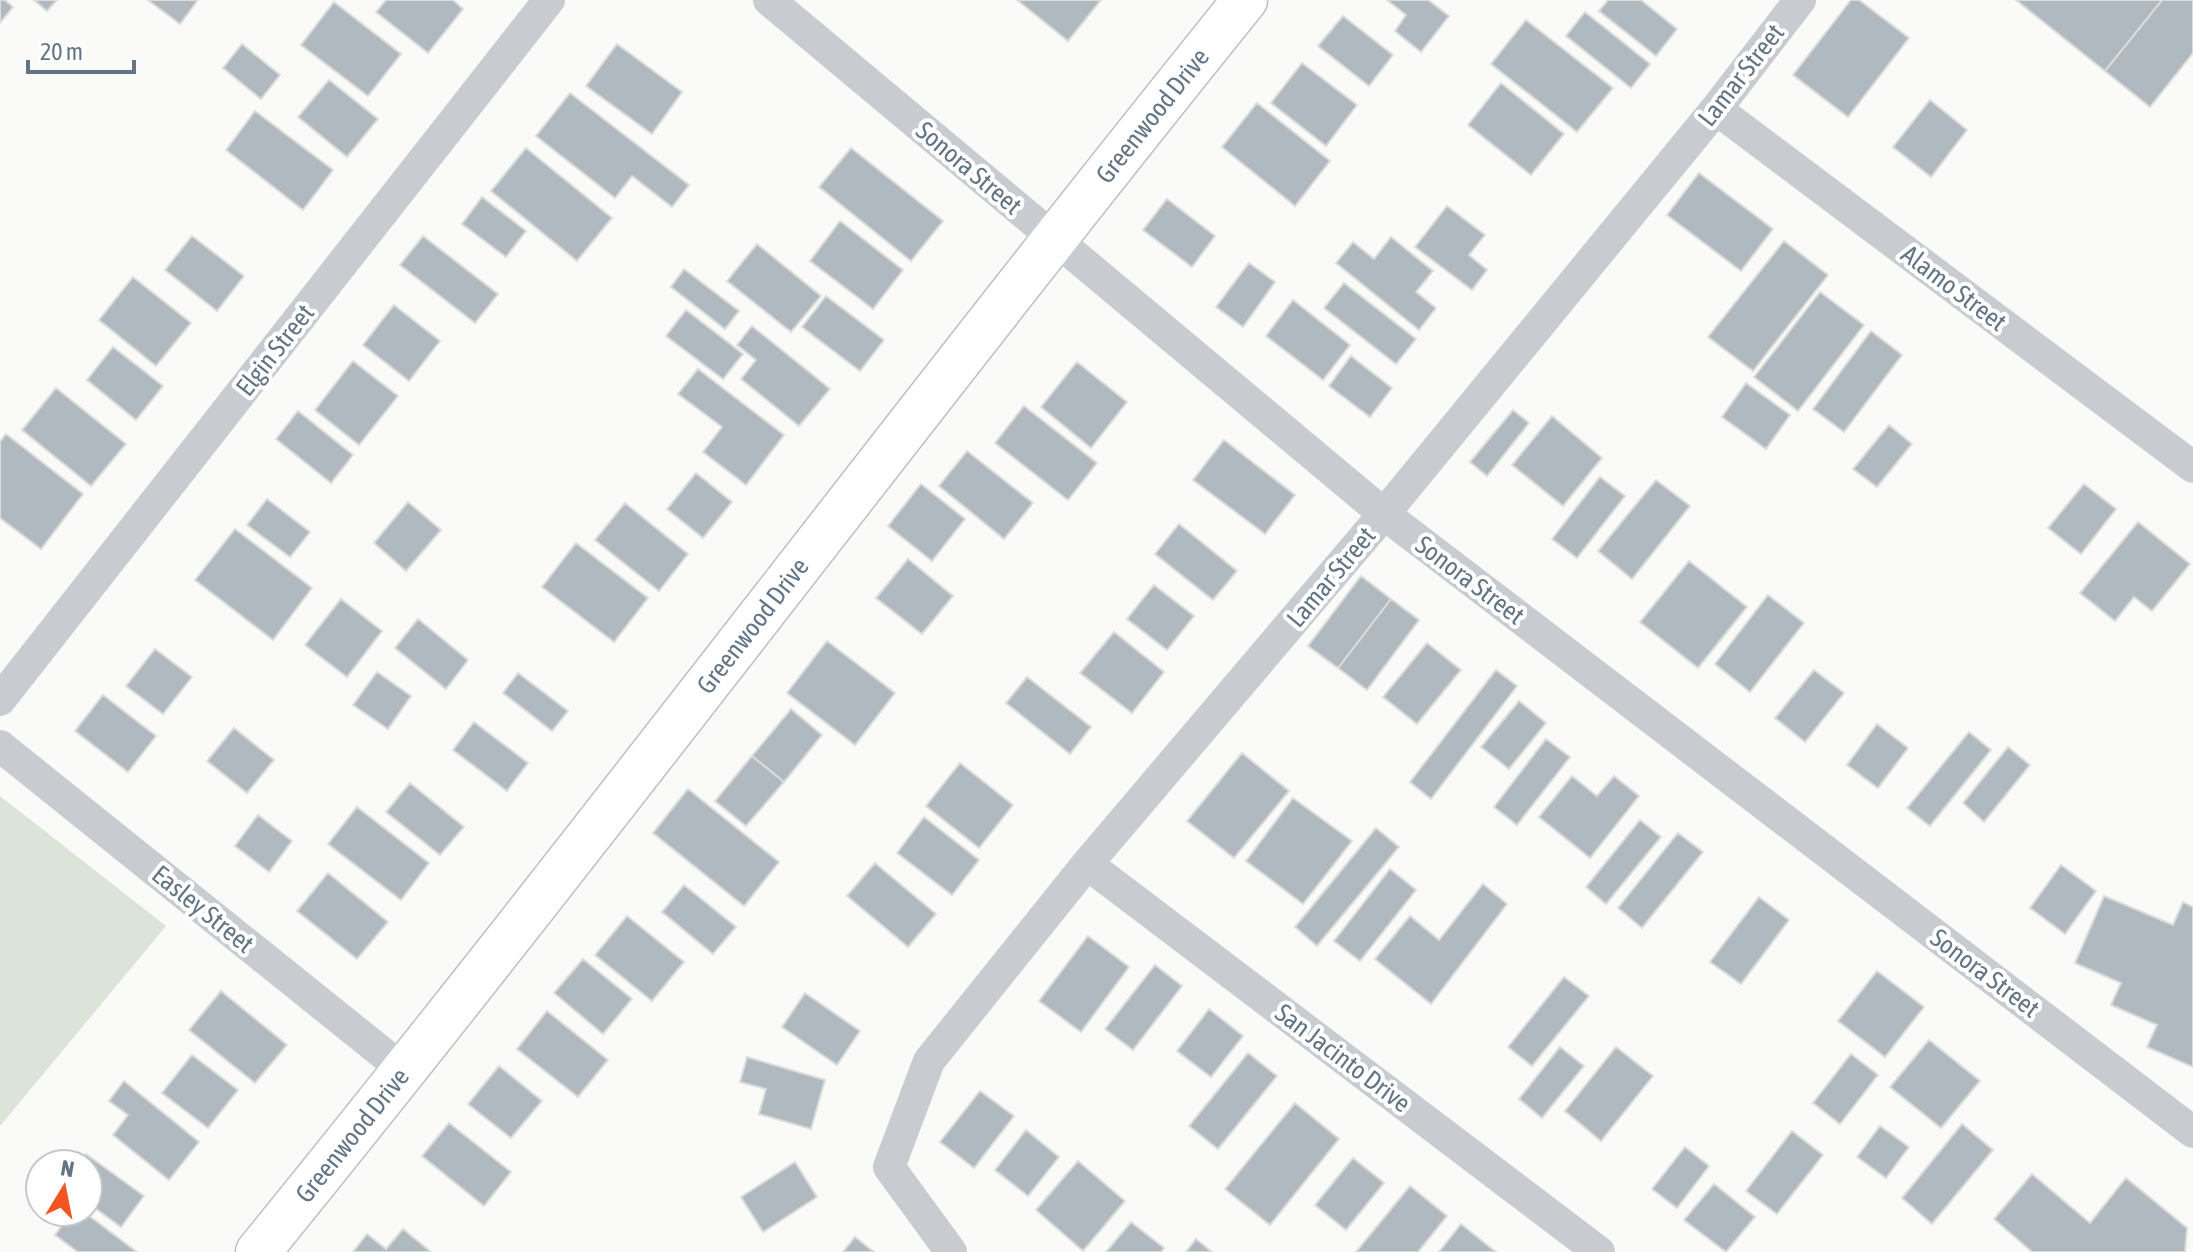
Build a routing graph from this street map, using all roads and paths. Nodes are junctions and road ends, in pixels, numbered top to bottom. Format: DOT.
graph roads {
  1 [pos="549,0"];
  2 [pos="769,0"];
  3 [pos="1245,0"];
  4 [pos="1800,0"];
  5 [pos="1716,109"];
  6 [pos="1053,238"];
  7 [pos="2193,467"];
  8 [pos="1384,514"];
  9 [pos="0,700"];
  10 [pos="0,746"];
  11 [pos="1087,864"];
  12 [pos="405,1071"];
  13 [pos="2193,1132"];
  14 [pos="258,1252"];
  15 [pos="951,1252"];
  16 [pos="1599,1252"];
  1 -- 9 [label="street, Elgin Street"];
  2 -- 6 [label="street, Sonora Street"];
  3 -- 6 [label="main road, Greenwood Drive"];
  4 -- 5 [label="street, Lamar Street"];
  5 -- 7 [label="street, Alamo Street"];
  5 -- 8 [label="street, Lamar Street"];
  6 -- 8 [label="street, Sonora Street"];
  6 -- 12 [label="main road, Greenwood Drive"];
  8 -- 11 [label="street, Lamar Street"];
  8 -- 13 [label="street, Sonora Street"];
  10 -- 12 [label="street, Easley Street"];
  11 -- 15 [label="street, Lamar Street"];
  11 -- 16 [label="street, San Jacinto Drive"];
  12 -- 14 [label="main road, Greenwood Drive"];
}
